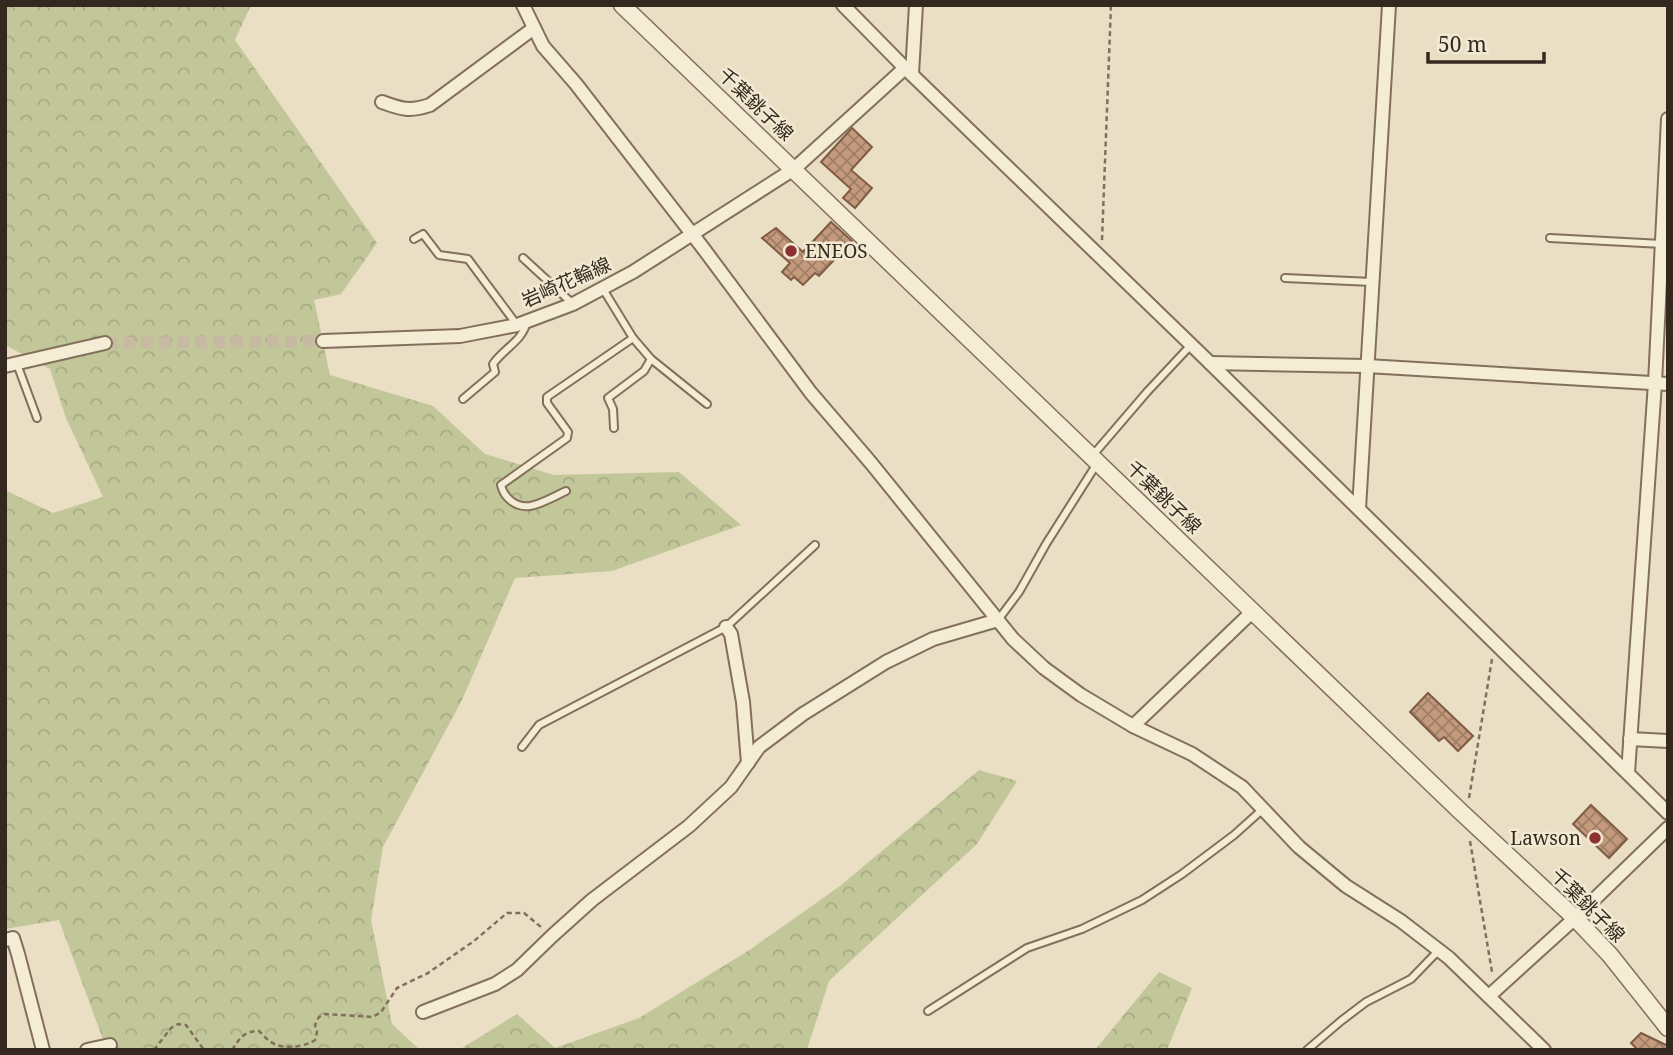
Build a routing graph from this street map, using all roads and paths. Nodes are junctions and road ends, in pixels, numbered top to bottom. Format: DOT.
graph roads {
  1 [pos="523,5"];
  2 [pos="622,5"];
  3 [pos="843,5"];
  4 [pos="916,5"];
  5 [pos="1111,5"];
  6 [pos="1389,5"];
  7 [pos="534,28"];
  8 [pos="909,71"];
  9 [pos="382,102"];
  10 [pos="1668,119"];
  11 [pos="794,169"];
  12 [pos="691,234"];
  13 [pos="1550,238"];
  14 [pos="414,239"];
  15 [pos="1662,244"];
  16 [pos="1101,257"];
  17 [pos="523,258"];
  18 [pos="1285,278"];
  19 [pos="1372,282"];
  20 [pos="603,289"];
  21 [pos="573,304"];
  22 [pos="522,323"];
  23 [pos="633,338"];
  24 [pos="323,341"];
  25 [pos="105,343"];
  26 [pos="1191,345"];
  27 [pos="651,359"];
  28 [pos="1210,363"];
  29 [pos="11,364"];
  30 [pos="1367,366"];
  31 [pos="1661,384"];
  32 [pos="463,399"];
  33 [pos="707,404"];
  34 [pos="37,418"];
  35 [pos="614,428"];
  36 [pos="1095,459"];
  37 [pos="566,491"];
  38 [pos="1359,509"];
  39 [pos="815,545"];
  40 [pos="1253,611"];
  41 [pos="998,620"];
  42 [pos="726,627"];
  43 [pos="1495,642"];
  44 [pos="1133,726"];
  45 [pos="1630,739"];
  46 [pos="1668,741"];
  47 [pos="522,747"];
  48 [pos="748,763"];
  49 [pos="1628,773"];
  50 [pos="1263,809"];
  51 [pos="1460,811"];
  52 [pos="1668,813"];
  53 [pos="1473,823"];
  54 [pos="1668,828"];
  55 [pos="1575,918"];
  56 [pos="552,936"];
  57 [pos="5,940"];
  58 [pos="1439,950"];
  59 [pos="1489,996"];
  60 [pos="928,1011"];
  61 [pos="423,1012"];
  62 [pos="1668,1028"];
  63 [pos="110,1045"];
  64 [pos="43,1050"];
  65 [pos="87,1050"];
  66 [pos="154,1050"];
  67 [pos="204,1050"];
  68 [pos="232,1050"];
  69 [pos="1307,1050"];
  70 [pos="1544,1050"];
  1 -- 7 [label="street"];
  2 -- 11 [label="street, 千葉銚子線"];
  3 -- 8 [label="street"];
  4 -- 8 [label="street"];
  5 -- 16 [label="path"];
  6 -- 19 [label="street"];
  7 -- 9 [label="street"];
  7 -- 12 [label="street"];
  8 -- 11 [label="street, 岩崎花輪線"];
  8 -- 16 [label="street"];
  10 -- 15 [label="street"];
  11 -- 12 [label="street, 岩崎花輪線"];
  11 -- 36 [label="street, 千葉銚子線"];
  12 -- 20 [label="street, 岩崎花輪線"];
  12 -- 41 [label="street"];
  13 -- 15 [label="lane"];
  14 -- 22 [label="lane"];
  15 -- 31 [label="street"];
  16 -- 26 [label="street"];
  17 -- 21 [label="lane"];
  18 -- 19 [label="lane"];
  19 -- 30 [label="street"];
  20 -- 21 [label="street, 岩崎花輪線"];
  20 -- 23 [label="lane"];
  21 -- 22 [label="street, 岩崎花輪線"];
  22 -- 24 [label="street, 岩崎花輪線"];
  22 -- 32 [label="lane"];
  23 -- 27 [label="lane"];
  23 -- 37 [label="lane"];
  25 -- 29 [label="street"];
  26 -- 28 [label="street"];
  26 -- 36 [label="lane"];
  27 -- 33 [label="lane"];
  27 -- 35 [label="lane"];
  28 -- 30 [label="street"];
  28 -- 38 [label="street"];
  29 -- 34 [label="lane"];
  30 -- 31 [label="street"];
  30 -- 38 [label="street"];
  31 -- 45 [label="street"];
  36 -- 40 [label="street, 千葉銚子線"];
  36 -- 41 [label="lane"];
  38 -- 43 [label="street"];
  39 -- 42 [label="lane"];
  40 -- 44 [label="street"];
  40 -- 51 [label="street, 千葉銚子線"];
  41 -- 44 [label="street"];
  41 -- 48 [label="street"];
  42 -- 47 [label="lane"];
  42 -- 48 [label="street"];
  43 -- 49 [label="street"];
  43 -- 51 [label="path"];
  44 -- 50 [label="street"];
  45 -- 46 [label="street"];
  45 -- 49 [label="street"];
  48 -- 56 [label="street"];
  49 -- 52 [label="street"];
  50 -- 58 [label="street"];
  50 -- 60 [label="lane"];
  51 -- 53 [label="street, 千葉銚子線"];
  53 -- 55 [label="street, 千葉銚子線"];
  53 -- 59 [label="path"];
  54 -- 55 [label="street"];
  55 -- 59 [label="street"];
  55 -- 62 [label="street, 千葉銚子線"];
  56 -- 61 [label="street"];
  56 -- 68 [label="path"];
  57 -- 64 [label="street"];
  58 -- 59 [label="street"];
  58 -- 69 [label="lane"];
  59 -- 70 [label="street"];
  63 -- 65 [label="street"];
  66 -- 67 [label="path"];
}
